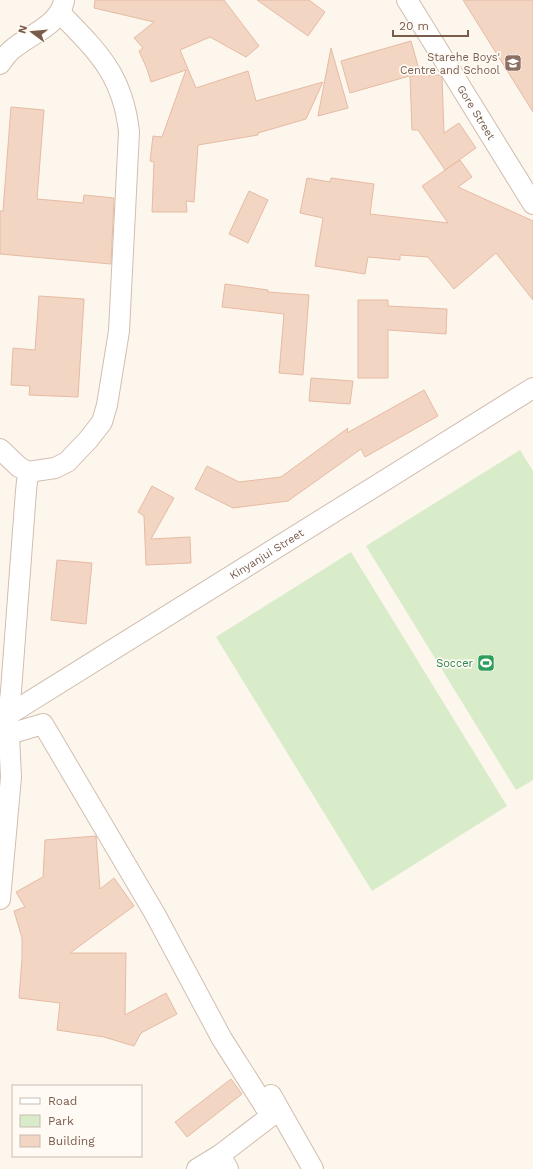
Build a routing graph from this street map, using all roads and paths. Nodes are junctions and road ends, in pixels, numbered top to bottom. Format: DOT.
graph roads {
  1 [pos="407,0"];
  2 [pos="62,6"];
  3 [pos="3,52"];
  4 [pos="533,204"];
  5 [pos="533,388"];
  6 [pos="0,449"];
  7 [pos="28,472"];
  8 [pos="39,695"];
  9 [pos="6,723"];
  10 [pos="0,899"];
  11 [pos="224,1162"];
  12 [pos="197,1169"];
  13 [pos="313,1169"];
  1 -- 4 [label="street, Gore Street"];
  2 -- 3 [label="street"];
  2 -- 7 [label="street"];
  5 -- 8 [label="street, Kinyanjui Street"];
  6 -- 7 [label="street"];
  7 -- 9 [label="street"];
  8 -- 9 [label="street, Kinyanjui Street"];
  8 -- 13 [label="street"];
  9 -- 10 [label="street"];
  9 -- 11 [label="street"];
  11 -- 12 [label="street"];
}
